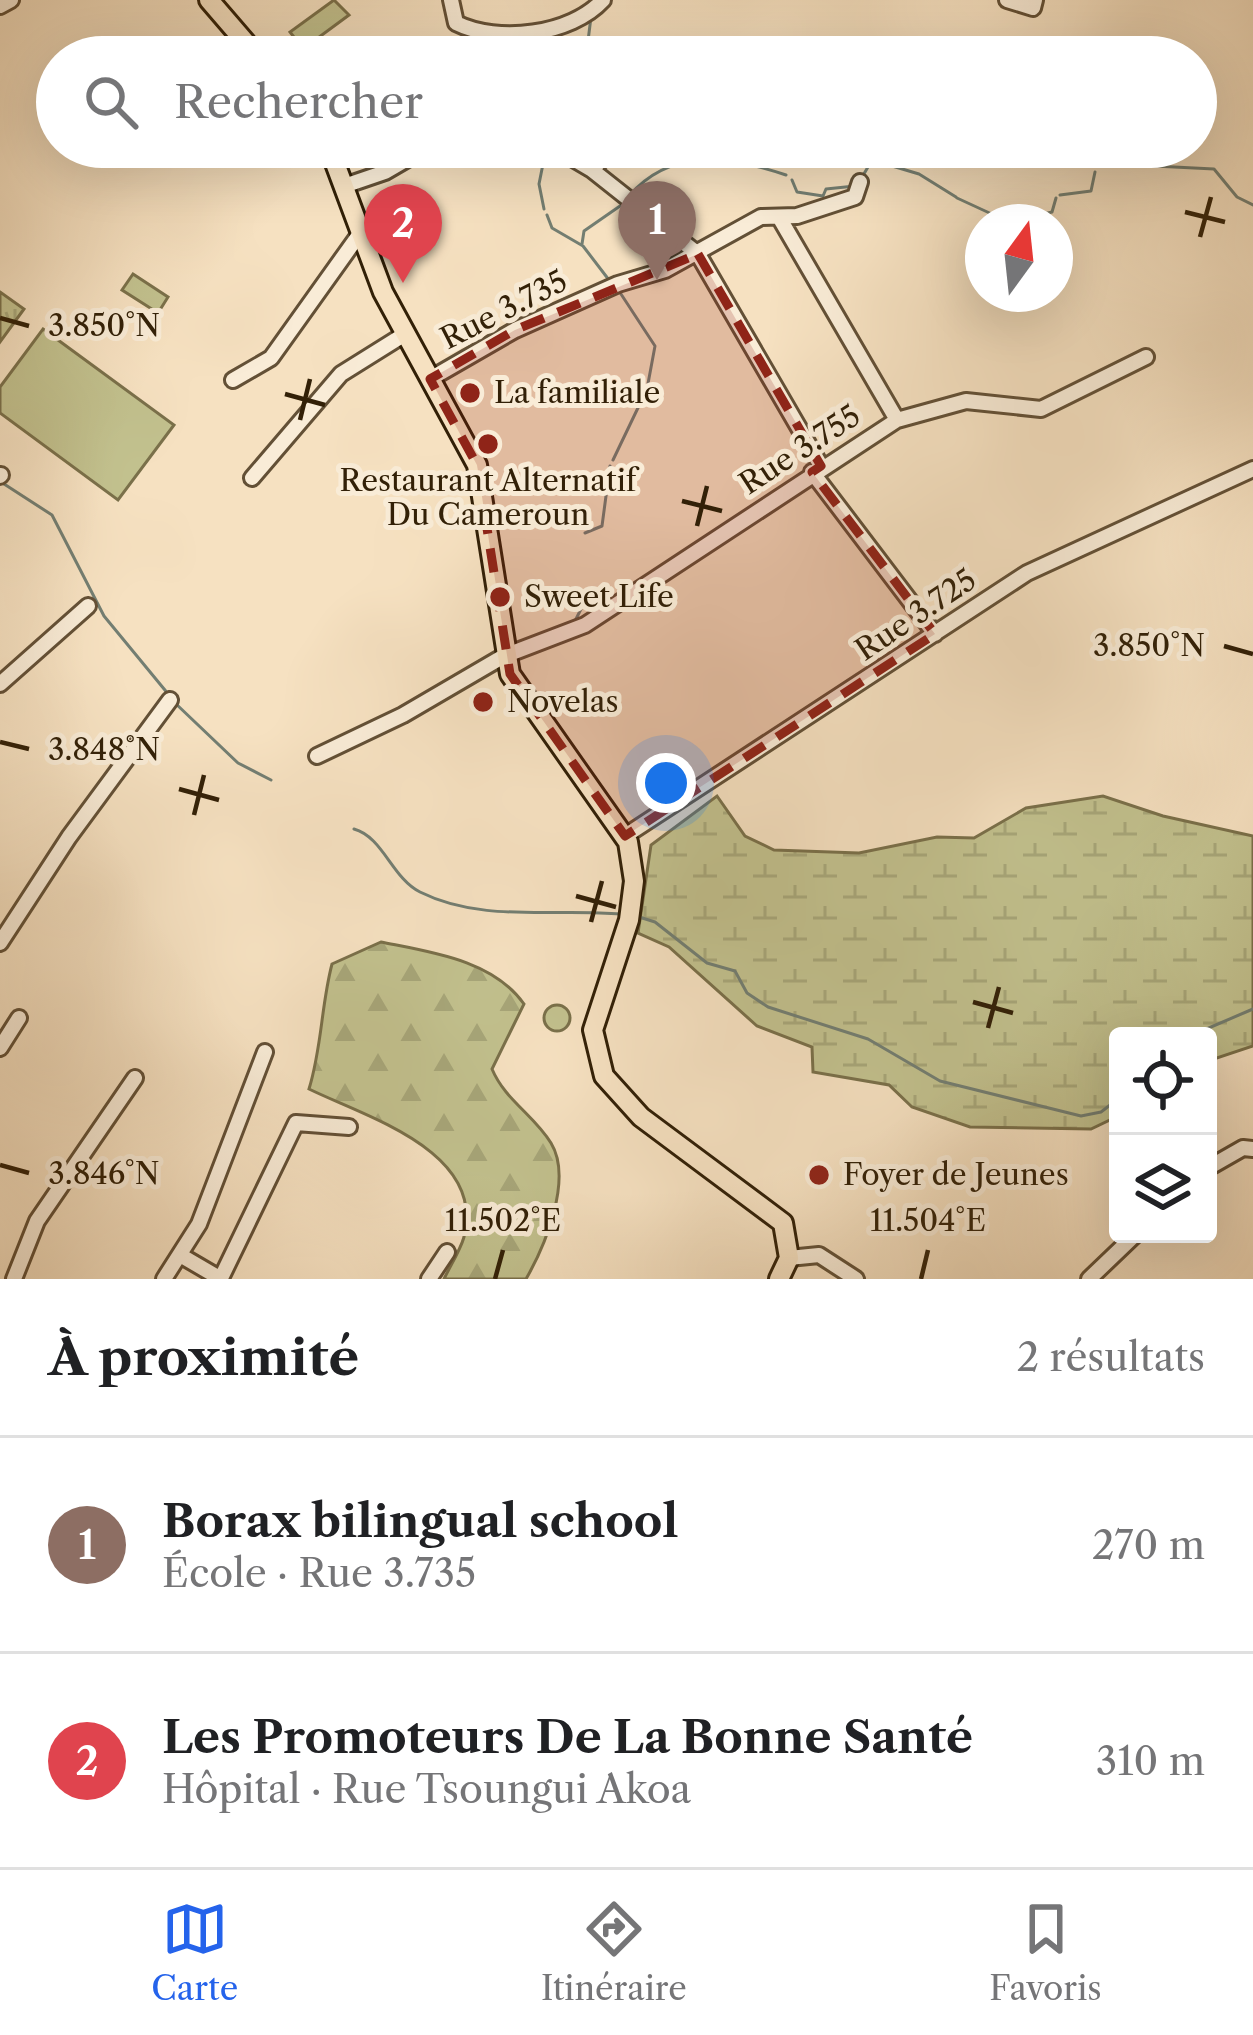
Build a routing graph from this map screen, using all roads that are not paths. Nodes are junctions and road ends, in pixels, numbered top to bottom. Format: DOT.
graph roads {
  1 [pos="10,0"];
  2 [pos="209,0"];
  3 [pos="451,0"];
  4 [pos="1007,0"];
  5 [pos="1035,0"];
  6 [pos="0,6"];
  7 [pos="594,8"];
  8 [pos="239,36"];
  9 [pos="337,168"];
  10 [pos="392,168"];
  11 [pos="589,168"];
  12 [pos="592,170"];
  13 [pos="860,182"];
  14 [pos="344,186"];
  15 [pos="779,217"];
  16 [pos="361,232"];
  17 [pos="698,254"];
  18 [pos="405,334"];
  19 [pos="1146,357"];
  20 [pos="430,379"];
  21 [pos="233,380"];
  22 [pos="898,420"];
  23 [pos="816,469"];
  24 [pos="1253,469"];
  25 [pos="252,478"];
  26 [pos="88,606"];
  27 [pos="935,634"];
  28 [pos="505,656"];
  29 [pos="0,684"];
  30 [pos="170,700"];
  31 [pos="317,756"];
  32 [pos="625,836"];
  33 [pos="0,943"];
  34 [pos="19,1018"];
  35 [pos="0,1048"];
  36 [pos="265,1052"];
  37 [pos="135,1078"];
  38 [pos="349,1127"];
  39 [pos="1253,1149"];
  40 [pos="1217,1163"];
  41 [pos="1127,1243"];
  42 [pos="447,1252"];
  43 [pos="180,1255"];
  44 [pos="789,1258"];
  45 [pos="14,1279"];
  46 [pos="164,1279"];
  47 [pos="221,1279"];
  48 [pos="429,1279"];
  49 [pos="779,1279"];
  50 [pos="856,1279"];
  51 [pos="1089,1279"];
  1 -- 6 [label="street"];
  2 -- 8 [label="main road"];
  3 -- 7 [label="street"];
  4 -- 5 [label="street"];
  9 -- 14 [label="main road"];
  10 -- 14 [label="street"];
  11 -- 12 [label="street"];
  12 -- 17 [label="street"];
  13 -- 15 [label="street, Rue 3.735"];
  14 -- 16 [label="main road"];
  15 -- 17 [label="street, Rue 3.735"];
  15 -- 22 [label="street"];
  16 -- 18 [label="main road"];
  16 -- 21 [label="street"];
  17 -- 20 [label="street, Rue 3.735"];
  17 -- 23 [label="street"];
  18 -- 20 [label="main road"];
  18 -- 25 [label="street"];
  19 -- 22 [label="street, Rue 3.755"];
  20 -- 28 [label="main road"];
  22 -- 23 [label="street, Rue 3.755"];
  23 -- 27 [label="street"];
  23 -- 28 [label="street, Rue 3.755"];
  24 -- 27 [label="street, Rue 3.725"];
  26 -- 29 [label="street"];
  27 -- 32 [label="street, Rue 3.725"];
  28 -- 31 [label="street, Rue 3.755"];
  28 -- 32 [label="main road"];
  30 -- 33 [label="street"];
  32 -- 44 [label="main road"];
  34 -- 35 [label="street"];
  36 -- 43 [label="street"];
  37 -- 45 [label="street"];
  38 -- 47 [label="street"];
  39 -- 40 [label="street"];
  41 -- 51 [label="street"];
  42 -- 48 [label="street"];
  43 -- 46 [label="street"];
  43 -- 47 [label="street"];
  44 -- 49 [label="main road"];
  44 -- 50 [label="street"];
}
